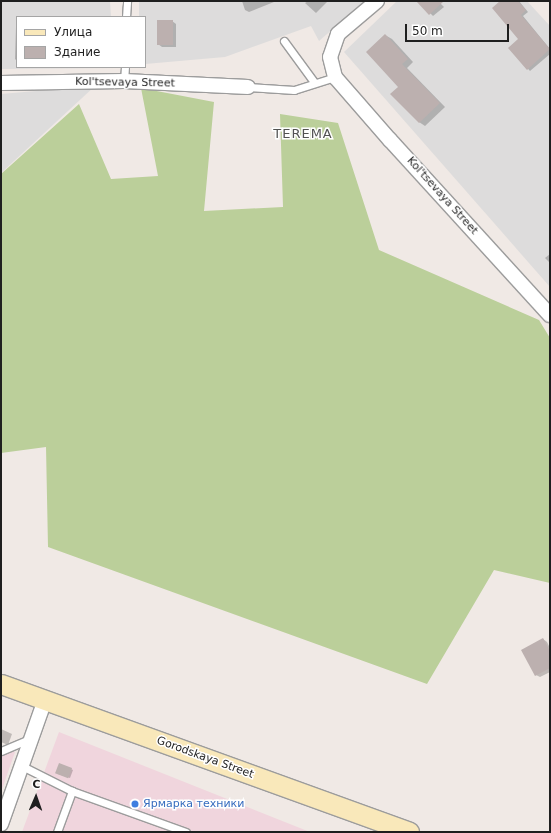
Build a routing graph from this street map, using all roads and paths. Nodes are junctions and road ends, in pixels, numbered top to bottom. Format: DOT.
graph roads {
  1 [pos="127,1"];
  2 [pos="377,1"];
  3 [pos="126,16"];
  4 [pos="284,41"];
  5 [pos="124,74"];
  6 [pos="335,77"];
  7 [pos="314,82"];
  8 [pos="1,83"];
  9 [pos="248,87"];
  10 [pos="550,315"];
  11 [pos="1,684"];
  12 [pos="45,700"];
  13 [pos="32,738"];
  14 [pos="1,751"];
  15 [pos="22,766"];
  16 [pos="72,791"];
  17 [pos="2,812"];
  18 [pos="57,832"];
  19 [pos="186,832"];
  20 [pos="409,832"];
  1 -- 3 [label="lane"];
  2 -- 6 [label="street"];
  4 -- 7 [label="lane"];
  5 -- 8 [label="street, Kol'tsevaya Street"];
  5 -- 9 [label="street, Kol'tsevaya Street"];
  6 -- 7 [label="lane"];
  6 -- 10 [label="street, Kol'tsevaya Street"];
  7 -- 9 [label="lane"];
  11 -- 12 [label="street, Gorodskaya Street"];
  12 -- 13 [label="street"];
  12 -- 20 [label="street, Gorodskaya Street"];
  13 -- 14 [label="lane"];
  13 -- 15 [label="street"];
  15 -- 16 [label="lane"];
  15 -- 17 [label="street"];
  16 -- 18 [label="lane"];
  16 -- 19 [label="lane"];
}
